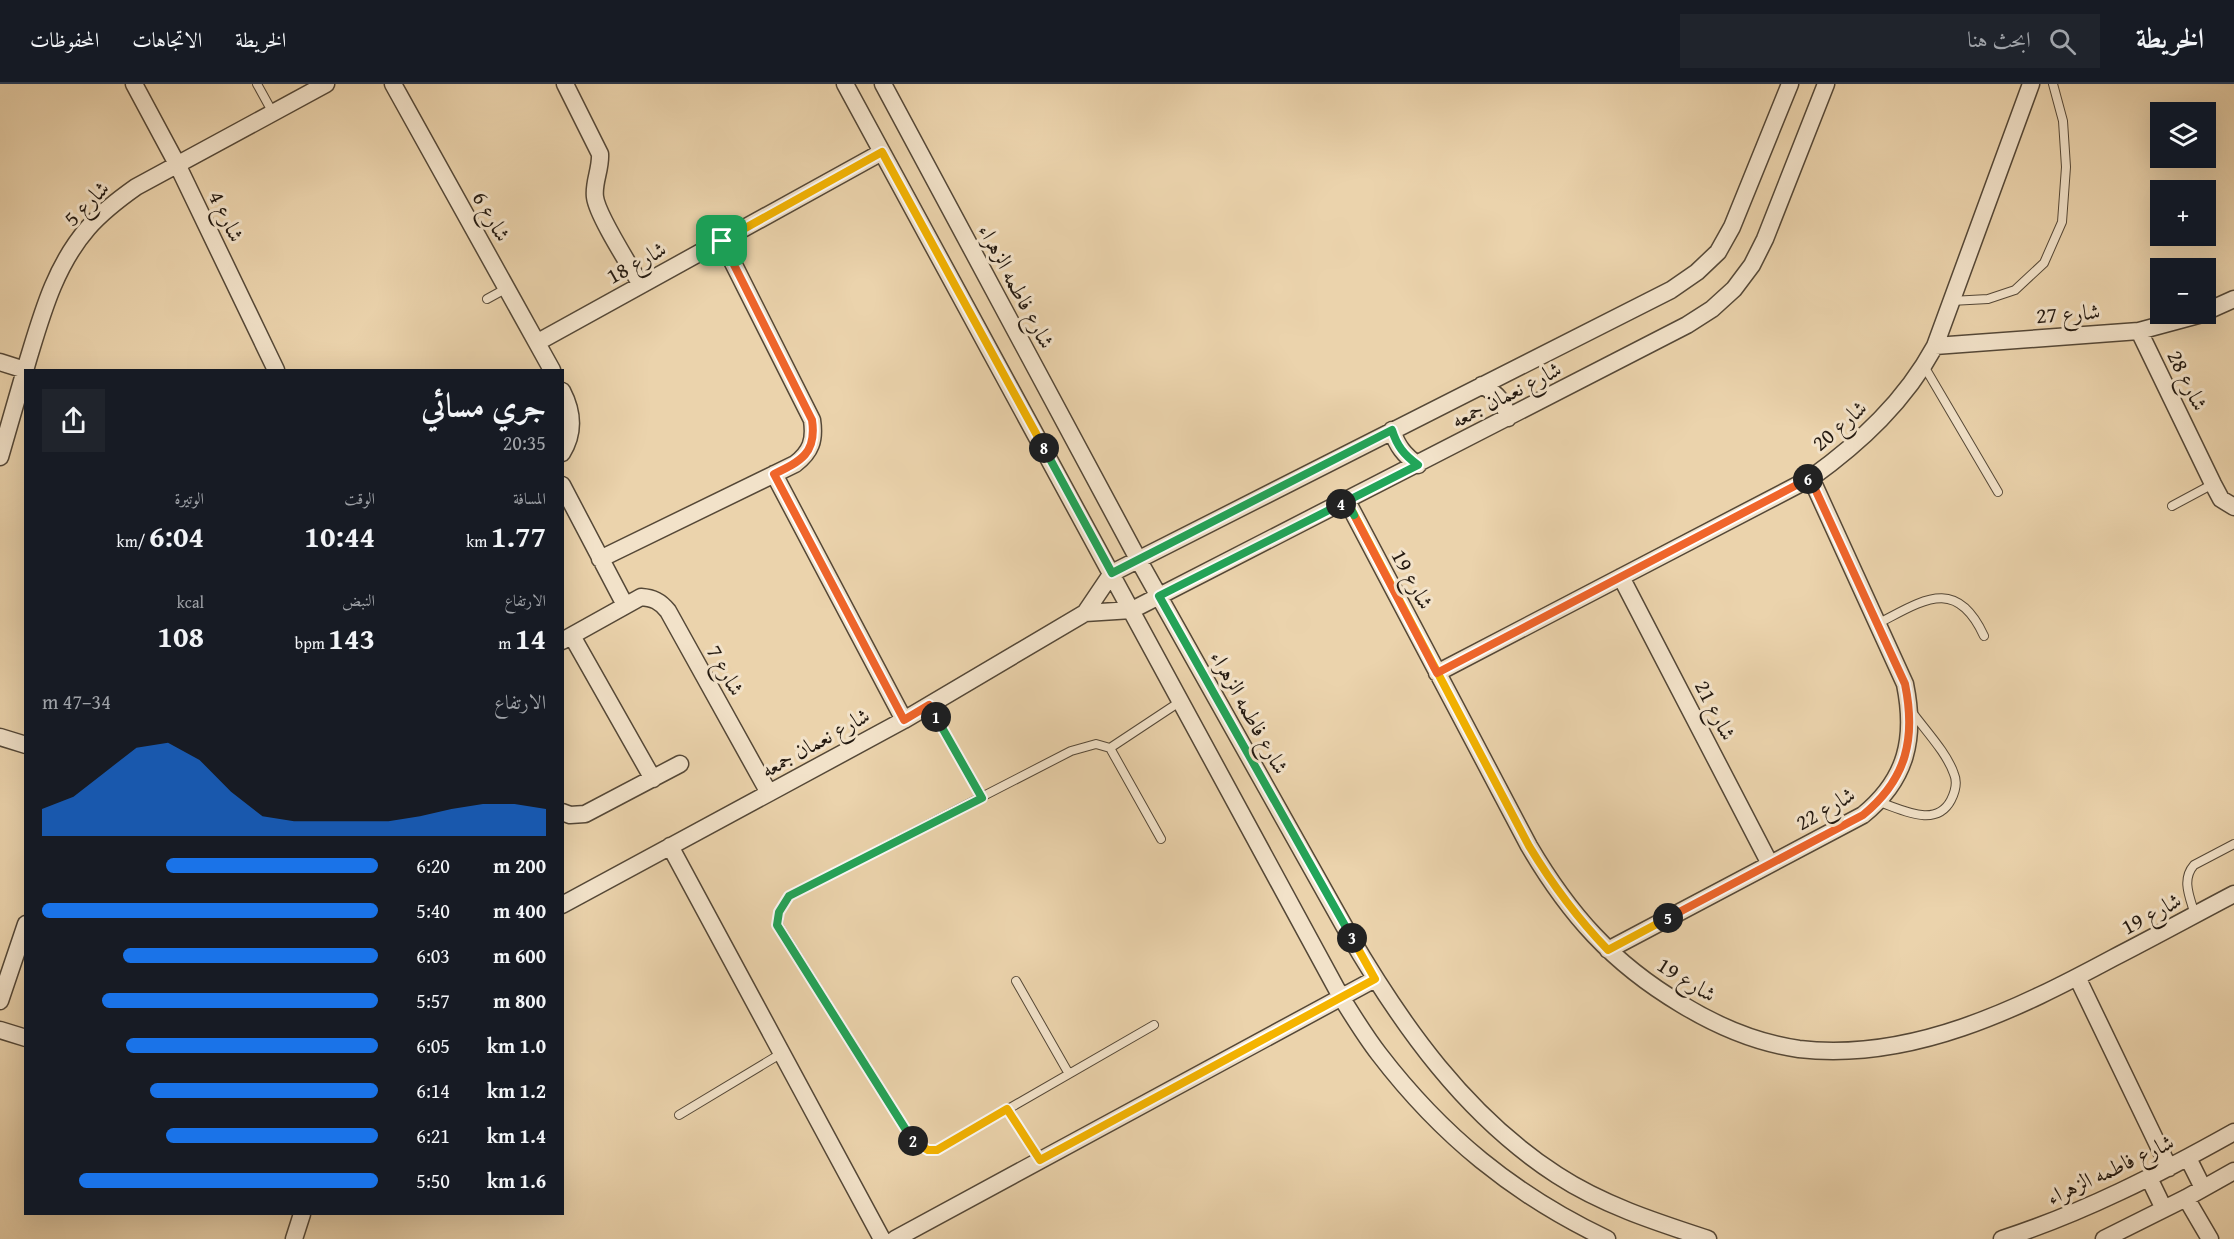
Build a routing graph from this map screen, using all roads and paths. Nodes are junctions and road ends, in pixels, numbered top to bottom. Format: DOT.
graph roads {
  1 [pos="134,84"];
  2 [pos="257,84"];
  3 [pos="326,84"];
  4 [pos="393,84"];
  5 [pos="565,84"];
  6 [pos="845,84"];
  7 [pos="883,84"];
  8 [pos="1790,84"];
  9 [pos="1826,84"];
  10 [pos="2031,84"];
  11 [pos="2053,84"];
  12 [pos="273,113"];
  13 [pos="882,152"];
  14 [pos="177,164"];
  15 [pos="722,241"];
  16 [pos="641,285"];
  17 [pos="507,288"];
  18 [pos="487,299"];
  19 [pos="2234,299"];
  20 [pos="1951,301"];
  21 [pos="2216,307"];
  22 [pos="2164,324"];
  23 [pos="2139,331"];
  24 [pos="538,342"];
  25 [pos="1935,346"];
  26 [pos="0,362"];
  27 [pos="1924,366"];
  28 [pos="24,369"];
  29 [pos="26,369"];
  30 [pos="276,369"];
  31 [pos="552,369"];
  32 [pos="24,377"];
  33 [pos="1482,385"];
  34 [pos="564,395"];
  35 [pos="1509,418"];
  36 [pos="1392,430"];
  37 [pos="564,449"];
  38 [pos="0,457"];
  39 [pos="1418,465"];
  40 [pos="774,474"];
  41 [pos="1810,478"];
  42 [pos="2213,484"];
  43 [pos="564,489"];
  44 [pos="1998,492"];
  45 [pos="1347,501"];
  46 [pos="2172,506"];
  47 [pos="2234,507"];
  48 [pos="600,559"];
  49 [pos="1138,559"];
  50 [pos="1112,573"];
  51 [pos="1622,577"];
  52 [pos="1159,596"];
  53 [pos="625,605"];
  54 [pos="1132,610"];
  55 [pos="1085,613"];
  56 [pos="1877,624"];
  57 [pos="1984,636"];
  58 [pos="567,639"];
  59 [pos="1437,673"];
  60 [pos="1181,701"];
  61 [pos="929,705"];
  62 [pos="1910,708"];
  63 [pos="904,720"];
  64 [pos="0,737"];
  65 [pos="24,744"];
  66 [pos="1110,748"];
  67 [pos="680,764"];
  68 [pos="653,779"];
  69 [pos="769,793"];
  70 [pos="982,798"];
  71 [pos="1879,802"];
  72 [pos="564,813"];
  73 [pos="1161,839"];
  74 [pos="2234,844"];
  75 [pos="670,846"];
  76 [pos="1770,864"];
  77 [pos="2234,894"];
  78 [pos="564,903"];
  79 [pos="2195,915"];
  80 [pos="24,930"];
  81 [pos="1608,950"];
  82 [pos="2077,977"];
  83 [pos="1375,979"];
  84 [pos="1016,981"];
  85 [pos="1341,997"];
  86 [pos="0,1001"];
  87 [pos="1154,1025"];
  88 [pos="0,1030"];
  89 [pos="24,1037"];
  90 [pos="782,1053"];
  91 [pos="1069,1074"];
  92 [pos="1007,1109"];
  93 [pos="679,1115"];
  94 [pos="2234,1132"];
  95 [pos="2188,1158"];
  96 [pos="1040,1160"];
  97 [pos="2169,1168"];
  98 [pos="2234,1171"];
  99 [pos="2149,1178"];
  100 [pos="2203,1188"];
  101 [pos="2186,1198"];
  102 [pos="2164,1209"];
  103 [pos="302,1215"];
  104 [pos="2110,1238"];
  105 [pos="294,1239"];
  106 [pos="882,1239"];
  107 [pos="895,1239"];
  108 [pos="1607,1239"];
  109 [pos="1708,1239"];
  110 [pos="2002,1239"];
  111 [pos="2210,1239"];
  1 -- 14 [label="street, شارع 4"];
  2 -- 12 [label="lane"];
  3 -- 12 [label="street, شارع 5"];
  4 -- 17 [label="street, شارع 6"];
  5 -- 16 [label="street"];
  6 -- 13 [label="street"];
  7 -- 49 [label="street, شارع فاطمه الزهراء"];
  8 -- 33 [label="street, شارع نعمان جمعه"];
  9 -- 35 [label="street, شارع نعمان جمعه"];
  10 -- 20 [label="street, شارع 20"];
  11 -- 20 [label="lane"];
  12 -- 14 [label="street, شارع 5"];
  13 -- 15 [label="street, شارع 18"];
  13 -- 50 [label="street"];
  14 -- 29 [label="street, شارع 5"];
  14 -- 30 [label="street, شارع 4"];
  15 -- 16 [label="street, شارع 18"];
  15 -- 40 [label="street"];
  16 -- 24 [label="street, شارع 18"];
  17 -- 18 [label="lane"];
  17 -- 24 [label="street, شارع 6"];
  19 -- 21 [label="street, شارع 27"];
  20 -- 25 [label="street, شارع 20"];
  22 -- 23 [label="street, شارع 27"];
  23 -- 25 [label="street, شارع 27"];
  23 -- 42 [label="street, شارع 28"];
  24 -- 31 [label="street, شارع 6"];
  25 -- 27 [label="street, شارع 20"];
  26 -- 28 [label="street"];
  27 -- 41 [label="street, شارع 20"];
  27 -- 44 [label="lane"];
  32 -- 38 [label="street, شارع 5"];
  33 -- 35 [label="street"];
  33 -- 36 [label="street, شارع نعمان جمعه"];
  34 -- 37 [label="street"];
  35 -- 39 [label="street, شارع نعمان جمعه"];
  36 -- 39 [label="street"];
  36 -- 49 [label="street, شارع نعمان جمعه"];
  39 -- 45 [label="street, شارع نعمان جمعه"];
  40 -- 48 [label="street"];
  40 -- 63 [label="street"];
  41 -- 51 [label="street, شارع 20"];
  41 -- 56 [label="street, شارع 22"];
  42 -- 46 [label="lane"];
  42 -- 47 [label="street, شارع 28"];
  43 -- 48 [label="street"];
  45 -- 52 [label="street, شارع نعمان جمعه"];
  45 -- 59 [label="street, شارع 19"];
  48 -- 53 [label="street"];
  49 -- 50 [label="street, شارع نعمان جمعه"];
  49 -- 52 [label="street, شارع فاطمه الزهراء"];
  50 -- 54 [label="street"];
  50 -- 55 [label="street, شارع نعمان جمعه"];
  51 -- 59 [label="street, شارع 20"];
  51 -- 76 [label="street, شارع 21"];
  52 -- 54 [label="street, شارع نعمان جمعه"];
  52 -- 83 [label="street, شارع فاطمه الزهراء"];
  53 -- 58 [label="street"];
  53 -- 69 [label="street, شارع 7"];
  54 -- 55 [label="street, شارع نعمان جمعه"];
  54 -- 60 [label="street"];
  55 -- 61 [label="street, شارع نعمان جمعه"];
  56 -- 57 [label="lane"];
  56 -- 62 [label="street, شارع 22"];
  58 -- 68 [label="street"];
  59 -- 81 [label="street, شارع 19"];
  60 -- 66 [label="lane"];
  60 -- 85 [label="street"];
  61 -- 63 [label="street, شارع نعمان جمعه"];
  61 -- 70 [label="lane"];
  62 -- 71 [label="street, شارع 22"];
  62 -- 71 [label="lane"];
  63 -- 69 [label="street, شارع نعمان جمعه"];
  64 -- 65 [label="street"];
  66 -- 70 [label="lane"];
  66 -- 73 [label="lane"];
  67 -- 68 [label="street"];
  68 -- 72 [label="street"];
  69 -- 75 [label="street, شارع نعمان جمعه"];
  70 -- 92 [label="lane"];
  71 -- 76 [label="street, شارع 22"];
  74 -- 79 [label="lane"];
  75 -- 78 [label="street, شارع نعمان جمعه"];
  75 -- 90 [label="street"];
  76 -- 81 [label="street, شارع 22"];
  77 -- 79 [label="street, شارع 19"];
  79 -- 82 [label="street, شارع 19"];
  80 -- 86 [label="street"];
  81 -- 82 [label="street, شارع 19"];
  82 -- 97 [label="street"];
  83 -- 85 [label="street"];
  83 -- 109 [label="street, شارع فاطمه الزهراء"];
  84 -- 91 [label="lane"];
  85 -- 96 [label="street"];
  85 -- 108 [label="street"];
  87 -- 91 [label="lane"];
  88 -- 89 [label="street"];
  90 -- 93 [label="lane"];
  90 -- 106 [label="street"];
  91 -- 92 [label="lane"];
  92 -- 96 [label="lane"];
  94 -- 95 [label="street, شارع فاطمه الزهراء"];
  95 -- 97 [label="street, شارع فاطمه الزهراء"];
  95 -- 100 [label="street"];
  96 -- 107 [label="street"];
  97 -- 99 [label="street, شارع فاطمه الزهراء"];
  98 -- 100 [label="street"];
  99 -- 102 [label="street"];
  99 -- 110 [label="street, شارع فاطمه الزهراء"];
  100 -- 101 [label="street"];
  101 -- 102 [label="street"];
  101 -- 111 [label="street"];
  102 -- 104 [label="street"];
  103 -- 105 [label="street"];
}
